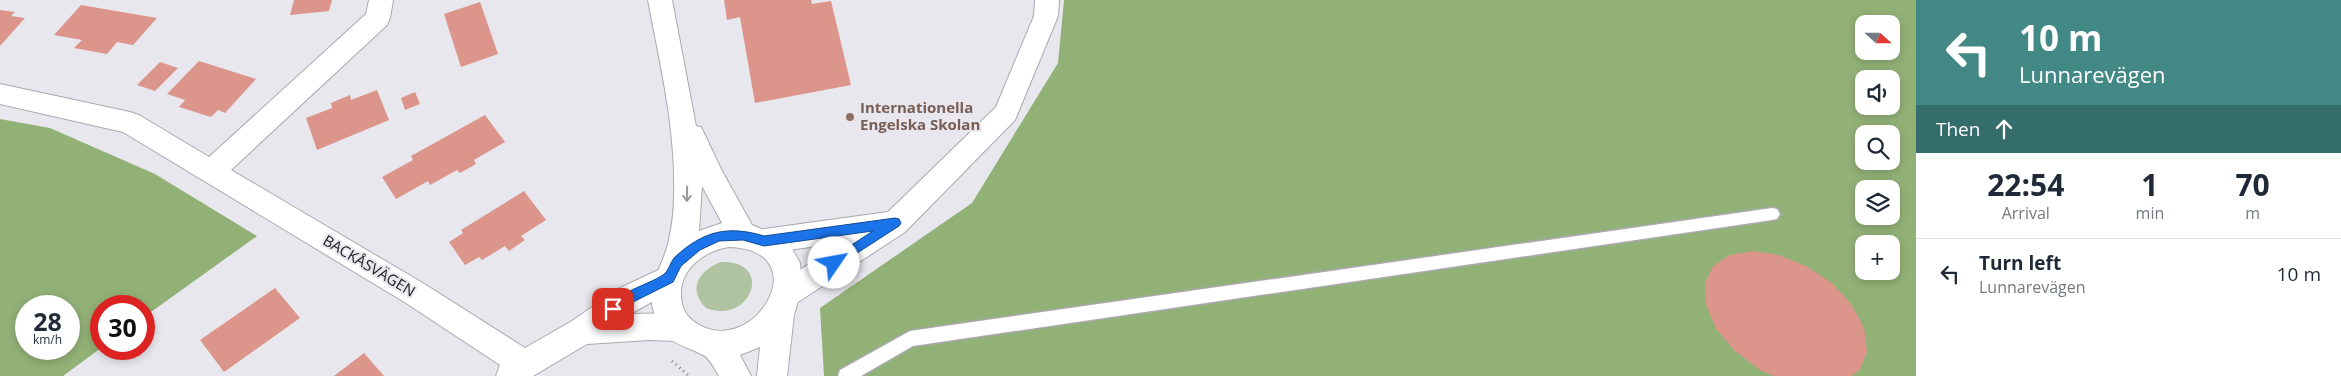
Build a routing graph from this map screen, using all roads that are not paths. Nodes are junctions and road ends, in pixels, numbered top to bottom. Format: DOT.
graph roads {
  1 [pos="381,0"];
  2 [pos="660,0"];
  3 [pos="1047,0"];
  4 [pos="0,94"];
  5 [pos="681,111"];
  6 [pos="211,172"];
  7 [pos="1772,214"];
  8 [pos="895,223"];
  9 [pos="753,238"];
  10 [pos="673,270"];
  11 [pos="784,303"];
  12 [pos="678,327"];
  13 [pos="583,332"];
  14 [pos="716,344"];
  15 [pos="517,370"];
  16 [pos="736,376"];
  17 [pos="772,376"];
  18 [pos="846,376"];
  1 -- 6 [label="street"];
  2 -- 5 [label="street"];
  3 -- 8 [label="street"];
  4 -- 6 [label="street, BACKÅSVÄGEN"];
  5 -- 9 [label="street"];
  5 -- 10 [label="street, one-way"];
  6 -- 15 [label="street, BACKÅSVÄGEN"];
  7 -- 18 [label="lane"];
  8 -- 9 [label="street"];
  8 -- 11 [label="street"];
  9 -- 10 [label="street"];
  9 -- 11 [label="street"];
  10 -- 12 [label="street"];
  10 -- 13 [label="street"];
  11 -- 14 [label="street"];
  11 -- 17 [label="street"];
  12 -- 13 [label="street"];
  12 -- 14 [label="street"];
  13 -- 15 [label="street"];
  14 -- 16 [label="street"];
}
